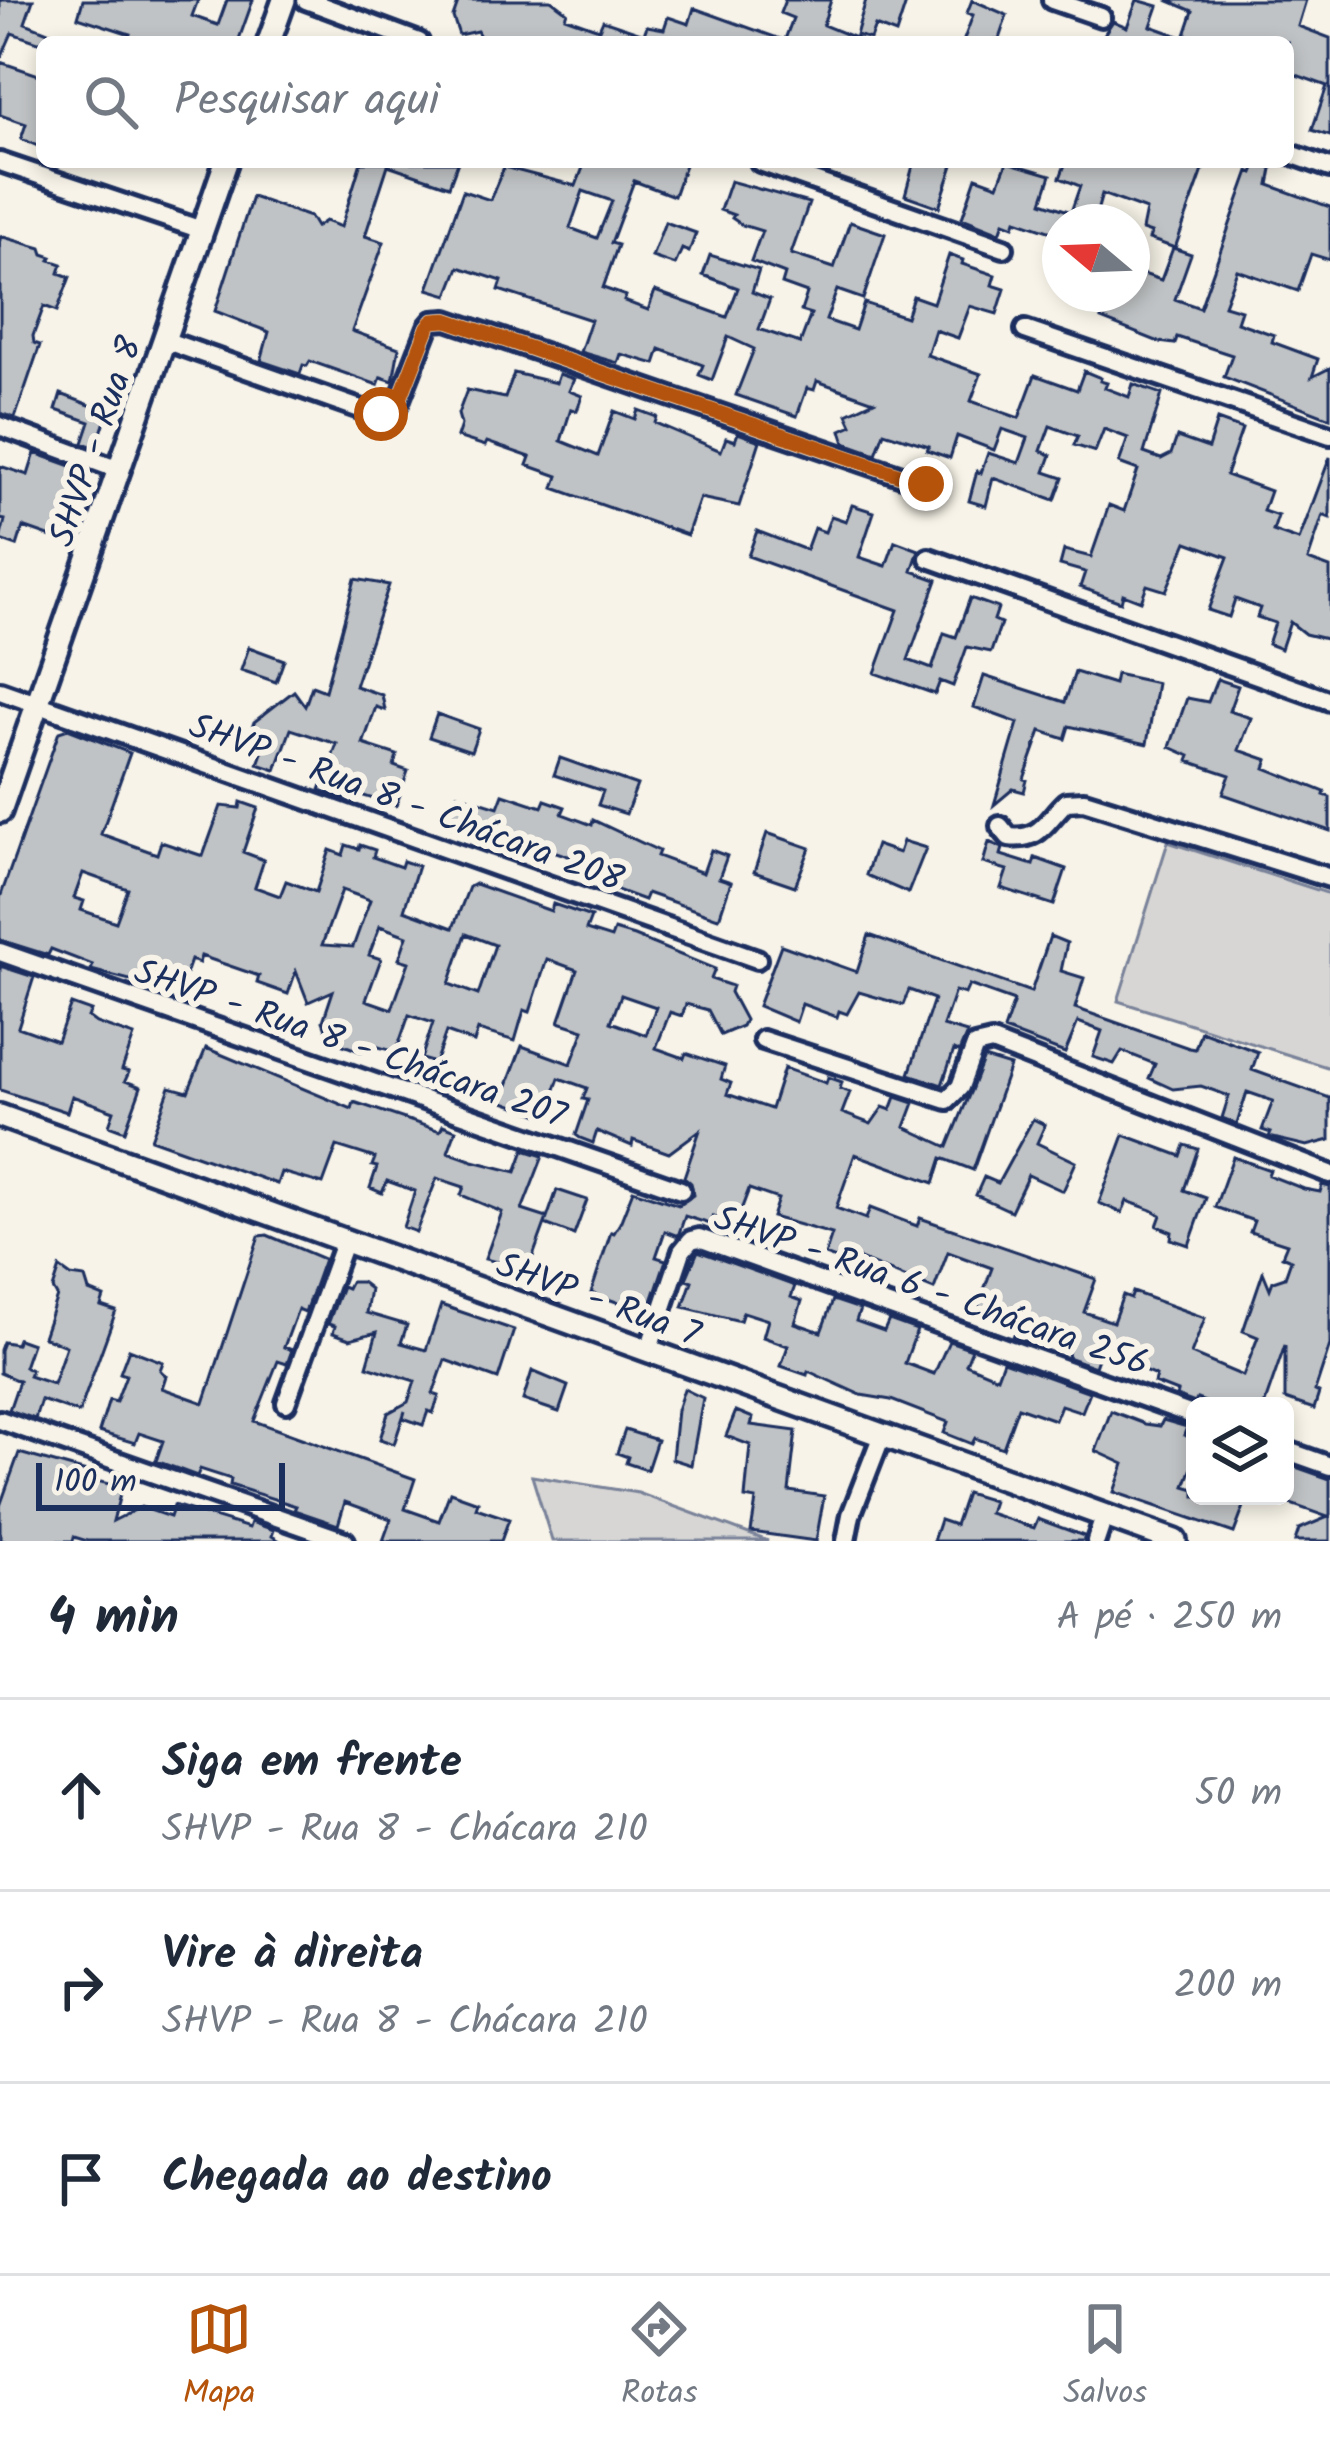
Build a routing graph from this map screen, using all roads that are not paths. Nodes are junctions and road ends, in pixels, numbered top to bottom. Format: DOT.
graph roads {
  1 [pos="284,0"];
  2 [pos="306,0"];
  3 [pos="1052,0"];
  4 [pos="1101,17"];
  5 [pos="271,36"];
  6 [pos="402,36"];
  7 [pos="1294,156"];
  8 [pos="0,162"];
  9 [pos="224,168"];
  10 [pos="777,168"];
  11 [pos="1330,168"];
  12 [pos="202,230"];
  13 [pos="1004,248"];
  14 [pos="1025,330"];
  15 [pos="164,340"];
  16 [pos="0,426"];
  17 [pos="1330,435"];
  18 [pos="119,470"];
  19 [pos="926,484"];
  20 [pos="929,559"];
  21 [pos="0,691"];
  22 [pos="1330,700"];
  23 [pos="36,703"];
  24 [pos="0,811"];
  25 [pos="1000,826"];
  26 [pos="1330,878"];
  27 [pos="0,952"];
  28 [pos="757,959"];
  29 [pos="763,1040"];
  30 [pos="0,1116"];
  31 [pos="1330,1174"];
  32 [pos="682,1190"];
  33 [pos="345,1240"];
  34 [pos="649,1349"];
  35 [pos="286,1403"];
  36 [pos="1186,1413"];
  37 [pos="0,1420"];
  38 [pos="882,1436"];
  39 [pos="1294,1453"];
  40 [pos="1330,1466"];
  41 [pos="1104,1517"];
  42 [pos="345,1541"];
  43 [pos="845,1541"];
  44 [pos="1096,1541"];
  45 [pos="1175,1541"];
  1 -- 5 [label="street"];
  2 -- 6 [label="street"];
  3 -- 4 [label="street"];
  7 -- 11 [label="street"];
  8 -- 12 [label="street"];
  9 -- 12 [label="street, SHVP - Rua 8"];
  10 -- 13 [label="street"];
  12 -- 15 [label="street, SHVP - Rua 8"];
  14 -- 17 [label="street"];
  15 -- 18 [label="street, SHVP - Rua 8"];
  15 -- 19 [label="street"];
  16 -- 18 [label="street"];
  18 -- 23 [label="street, SHVP - Rua 8"];
  20 -- 22 [label="street"];
  21 -- 23 [label="street, SHVP - Rua 8 - Chácara 208"];
  23 -- 24 [label="street, SHVP - Rua 8"];
  23 -- 28 [label="street, SHVP - Rua 8 - Chácara 208"];
  25 -- 26 [label="street"];
  27 -- 32 [label="street, SHVP - Rua 8 - Chácara 207"];
  29 -- 31 [label="street"];
  30 -- 33 [label="street, SHVP - Rua 7"];
  33 -- 34 [label="street, SHVP - Rua 7"];
  33 -- 35 [label="street"];
  34 -- 36 [label="street, SHVP - Rua 6 - Chácara 256"];
  34 -- 38 [label="street, SHVP - Rua 7"];
  37 -- 42 [label="street"];
  38 -- 41 [label="street, SHVP - Rua 7"];
  38 -- 43 [label="street"];
  39 -- 40 [label="street"];
  41 -- 44 [label="street"];
  41 -- 45 [label="street, SHVP - Rua 7"];
}
